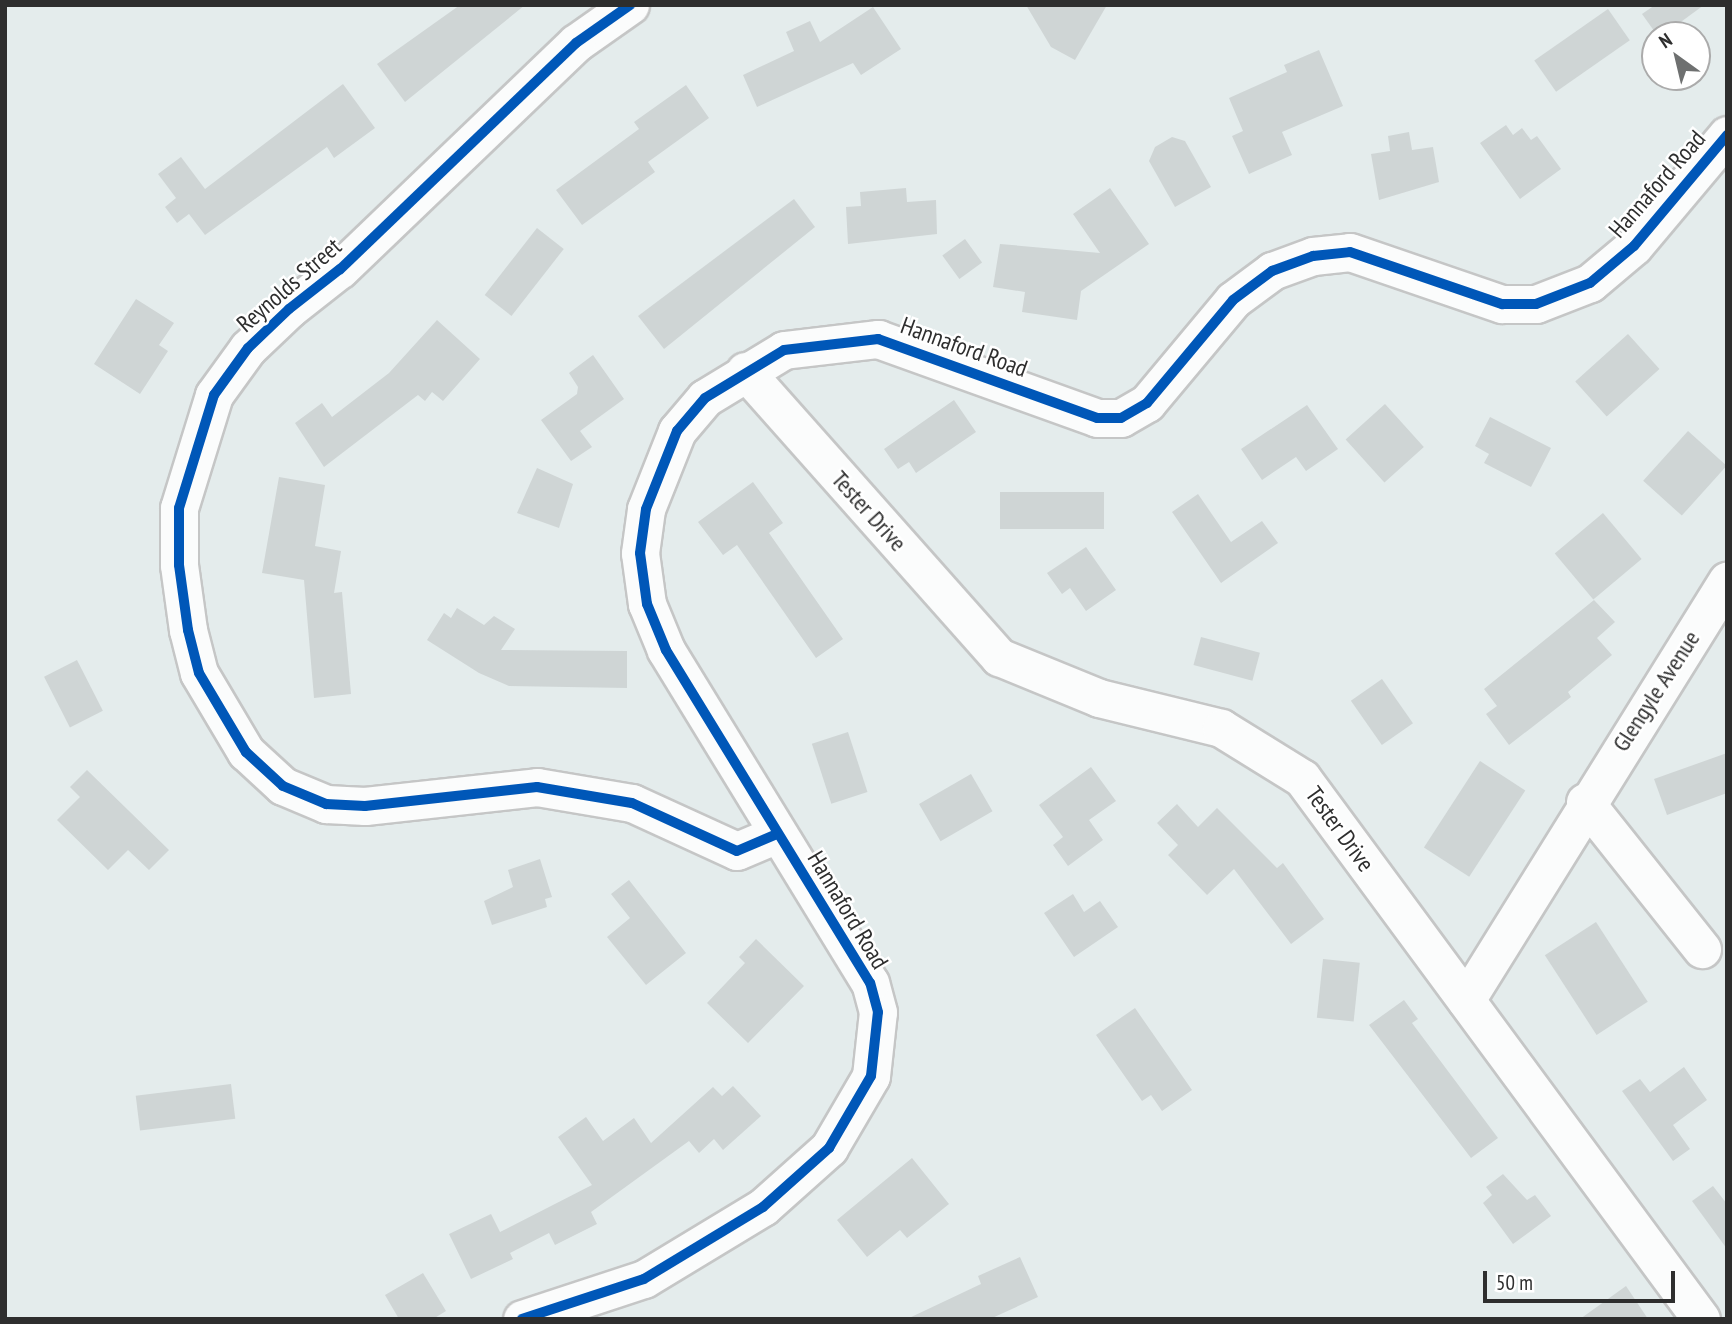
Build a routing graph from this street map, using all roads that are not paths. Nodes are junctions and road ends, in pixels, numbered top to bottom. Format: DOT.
graph roads {
  1 [pos="630,5"];
  2 [pos="1727,135"];
  3 [pos="745,371"];
  4 [pos="1727,581"];
  5 [pos="1585,802"];
  6 [pos="777,834"];
  7 [pos="1702,949"];
  8 [pos="1466,1000"];
  9 [pos="522,1319"];
  10 [pos="1701,1319"];
  1 -- 6 [label="street, Reynolds Street"];
  2 -- 3 [label="street, Hannaford Road"];
  3 -- 6 [label="street, Hannaford Road"];
  3 -- 8 [label="street, Tester Drive"];
  4 -- 5 [label="street, Glengyle Avenue"];
  5 -- 7 [label="street"];
  5 -- 8 [label="street, Glengyle Avenue"];
  6 -- 9 [label="street, Hannaford Road"];
  8 -- 10 [label="street, Tester Drive"];
}
